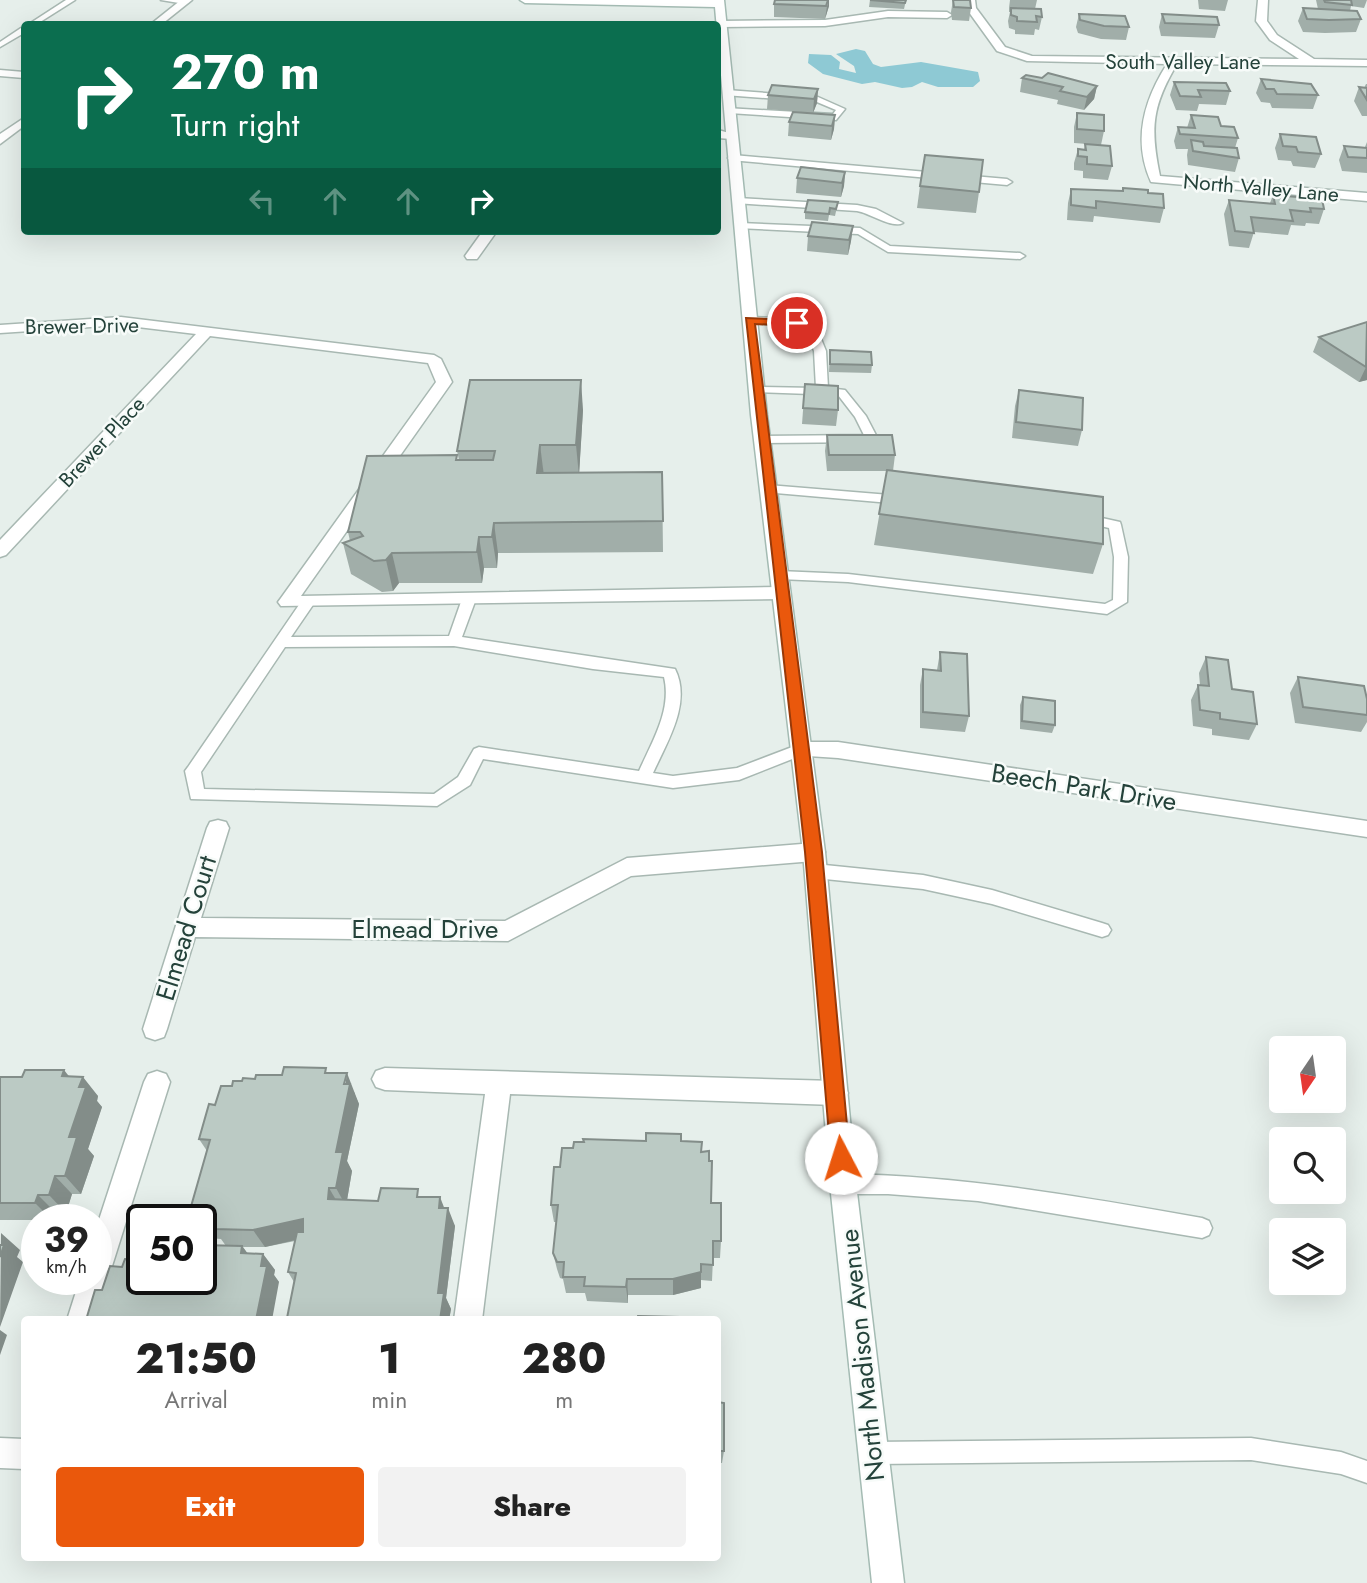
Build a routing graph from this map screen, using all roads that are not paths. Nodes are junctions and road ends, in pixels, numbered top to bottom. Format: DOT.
graph roads {
  1 [pos="71,0"];
  2 [pos="166,0"];
  3 [pos="525,0"];
  4 [pos="970,0"];
  5 [pos="1263,0"];
  6 [pos="186,1"];
  7 [pos="644,2"];
  8 [pos="947,15"];
  9 [pos="720,20"];
  10 [pos="38,21"];
  11 [pos="160,21"];
  12 [pos="721,30"];
  13 [pos="21,32"];
  14 [pos="0,45"];
  15 [pos="1173,62"];
  16 [pos="1313,63"];
  17 [pos="1367,63"];
  18 [pos="0,73"];
  19 [pos="21,75"];
  20 [pos="728,102"];
  21 [pos="21,123"];
  22 [pos="724,135"];
  23 [pos="1,138"];
  24 [pos="733,158"];
  25 [pos="1007,181"];
  26 [pos="1367,197"];
  27 [pos="738,201"];
  28 [pos="898,223"];
  29 [pos="740,226"];
  30 [pos="487,235"];
  31 [pos="472,256"];
  32 [pos="1020,256"];
  33 [pos="750,320"];
  34 [pos="0,329"];
  35 [pos="205,333"];
  36 [pos="757,390"];
  37 [pos="822,391"];
  38 [pos="762,440"];
  39 [pos="768,489"];
  40 [pos="920,501"];
  41 [pos="1063,515"];
  42 [pos="0,551"];
  43 [pos="780,584"];
  44 [pos="469,599"];
  45 [pos="309,602"];
  46 [pos="454,641"];
  47 [pos="281,642"];
  48 [pos="800,750"];
  49 [pos="644,777"];
  50 [pos="218,828"];
  51 [pos="1367,829"];
  52 [pos="814,862"];
  53 [pos="187,927"];
  54 [pos="1101,930"];
  55 [pos="155,1028"];
  56 [pos="385,1079"];
  57 [pos="157,1082"];
  58 [pos="499,1084"];
  59 [pos="835,1093"];
  60 [pos="843,1184"];
  61 [pos="112,1222"];
  62 [pos="1202,1228"];
  63 [pos="89,1295"];
  64 [pos="82,1316"];
  65 [pos="469,1316"];
  66 [pos="0,1453"];
  67 [pos="873,1453"];
  68 [pos="21,1454"];
  69 [pos="1367,1472"];
  70 [pos="888,1583"];
  1 -- 10 [label="lane"];
  2 -- 6 [label="lane"];
  3 -- 7 [label="street"];
  4 -- 15 [label="street, South Valley Lane"];
  5 -- 16 [label="street"];
  6 -- 11 [label="street"];
  7 -- 9 [label="street"];
  8 -- 9 [label="street"];
  12 -- 20 [label="street, North Madison Avenue"];
  13 -- 14 [label="lane"];
  15 -- 16 [label="street, South Valley Lane"];
  15 -- 26 [label="street, North Valley Lane"];
  16 -- 17 [label="street, South Valley Lane"];
  18 -- 19 [label="street"];
  20 -- 20 [label="lane"];
  20 -- 22 [label="street, North Madison Avenue"];
  21 -- 23 [label="street"];
  22 -- 24 [label="street, North Madison Avenue"];
  24 -- 25 [label="lane"];
  24 -- 27 [label="street, North Madison Avenue"];
  27 -- 28 [label="lane"];
  27 -- 29 [label="street, North Madison Avenue"];
  29 -- 32 [label="lane"];
  29 -- 33 [label="street, North Madison Avenue"];
  30 -- 31 [label="street"];
  33 -- 36 [label="street, North Madison Avenue"];
  33 -- 37 [label="lane"];
  34 -- 35 [label="street, Brewer Drive"];
  35 -- 42 [label="street, Brewer Place"];
  35 -- 45 [label="street, Brewer Drive"];
  36 -- 37 [label="lane"];
  36 -- 38 [label="street, North Madison Avenue"];
  37 -- 38 [label="lane"];
  38 -- 39 [label="street, North Madison Avenue"];
  39 -- 40 [label="lane"];
  39 -- 43 [label="street, North Madison Avenue"];
  41 -- 43 [label="lane"];
  43 -- 44 [label="street"];
  43 -- 48 [label="street, North Madison Avenue"];
  44 -- 45 [label="street"];
  44 -- 46 [label="lane"];
  45 -- 47 [label="lane"];
  46 -- 47 [label="lane"];
  46 -- 49 [label="lane"];
  47 -- 49 [label="lane"];
  48 -- 49 [label="lane"];
  48 -- 51 [label="street, Beech Park Drive"];
  48 -- 52 [label="street, North Madison Avenue"];
  50 -- 53 [label="street, Elmead Court"];
  52 -- 53 [label="street, Elmead Drive"];
  52 -- 54 [label="lane"];
  52 -- 59 [label="street, North Madison Avenue"];
  53 -- 55 [label="street, Elmead Court"];
  56 -- 58 [label="street"];
  57 -- 61 [label="street"];
  58 -- 59 [label="street"];
  58 -- 65 [label="street"];
  59 -- 60 [label="street, North Madison Avenue"];
  60 -- 62 [label="lane"];
  60 -- 67 [label="street, North Madison Avenue"];
  63 -- 64 [label="street"];
  66 -- 68 [label="street"];
  67 -- 69 [label="lane"];
  67 -- 70 [label="street, North Madison Avenue"];
}
